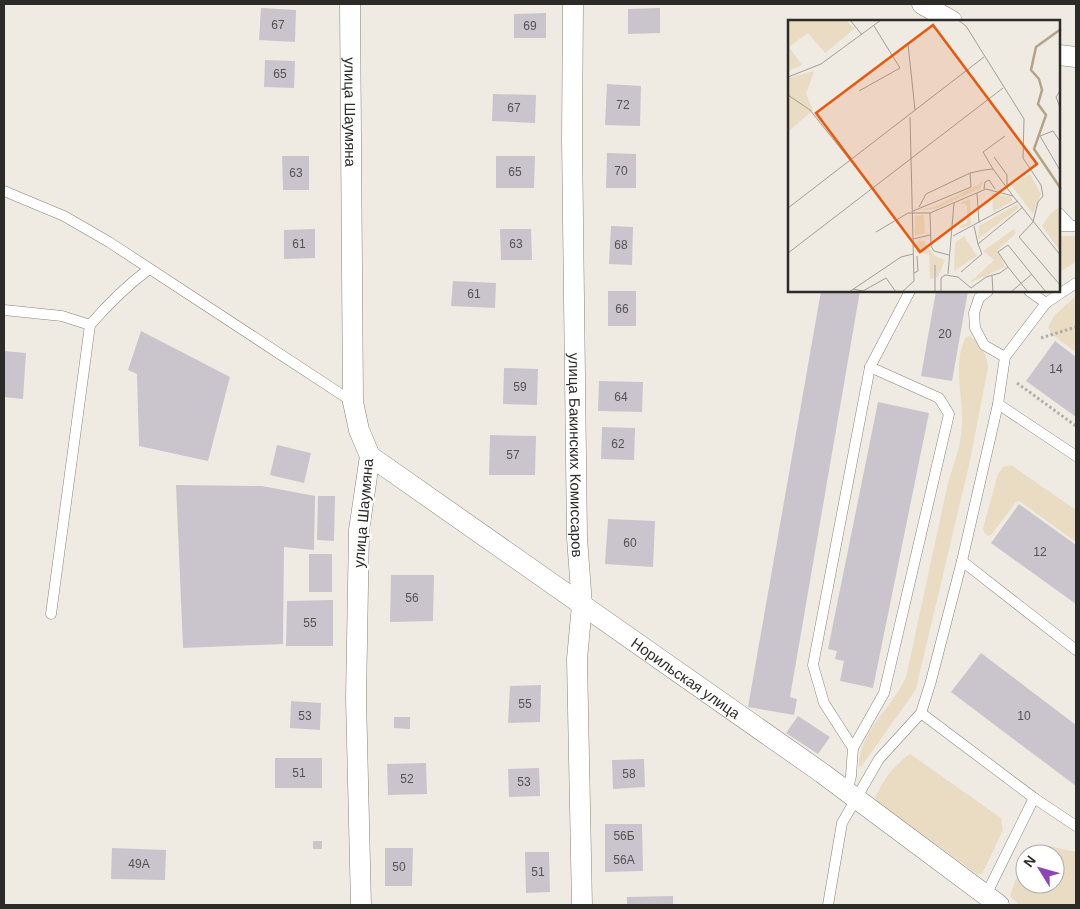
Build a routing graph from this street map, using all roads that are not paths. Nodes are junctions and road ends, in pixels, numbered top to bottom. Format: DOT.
graph roads {
  1 [pos="350,4"];
  2 [pos="572,4"];
  3 [pos="922,4"];
  4 [pos="950,20"];
  5 [pos="1060,55"];
  6 [pos="1076,57"];
  7 [pos="4,191"];
  8 [pos="1060,214"];
  9 [pos="1073,225"];
  10 [pos="1060,226"];
  11 [pos="148,269"];
  12 [pos="1076,283"];
  13 [pos="909,292"];
  14 [pos="987,292"];
  15 [pos="1030,292"];
  16 [pos="1046,303"];
  17 [pos="4,310"];
  18 [pos="90,325"];
  19 [pos="1005,357"];
  20 [pos="870,367"];
  21 [pos="353,402"];
  22 [pos="998,404"];
  23 [pos="370,456"];
  24 [pos="1076,456"];
  25 [pos="962,561"];
  26 [pos="582,605"];
  27 [pos="51,614"];
  28 [pos="1076,650"];
  29 [pos="921,713"];
  30 [pos="853,748"];
  31 [pos="852,796"];
  32 [pos="1034,798"];
  33 [pos="1076,826"];
  34 [pos="992,900"];
  35 [pos="361,905"];
  36 [pos="582,905"];
  37 [pos="828,905"];
  1 -- 21 [label="street, улица Шаумяна"];
  2 -- 26 [label="street, улица Бакинских Комиссаров"];
  3 -- 4 [label="street"];
  5 -- 6 [label="street"];
  7 -- 11 [label="lane"];
  8 -- 9 [label="lane"];
  9 -- 10 [label="lane"];
  11 -- 18 [label="lane"];
  11 -- 21 [label="lane"];
  12 -- 16 [label="lane"];
  13 -- 20 [label="lane"];
  14 -- 19 [label="lane"];
  15 -- 16 [label="lane"];
  16 -- 19 [label="lane"];
  17 -- 18 [label="lane"];
  18 -- 27 [label="lane"];
  19 -- 22 [label="lane"];
  20 -- 30 [label="lane"];
  20 -- 30 [label="lane"];
  21 -- 23 [label="street, улица Шаумяна"];
  22 -- 24 [label="lane"];
  22 -- 25 [label="lane"];
  23 -- 26 [label="street, Норильская улица"];
  23 -- 35 [label="street, улица Шаумяна"];
  25 -- 28 [label="lane"];
  25 -- 29 [label="lane"];
  26 -- 31 [label="street, Норильская улица"];
  26 -- 36 [label="street, улица Бакинских Комиссаров"];
  29 -- 31 [label="lane"];
  29 -- 32 [label="lane"];
  30 -- 31 [label="lane"];
  31 -- 34 [label="street, Норильская улица"];
  31 -- 37 [label="lane"];
  32 -- 33 [label="lane"];
  32 -- 34 [label="lane"];
}
